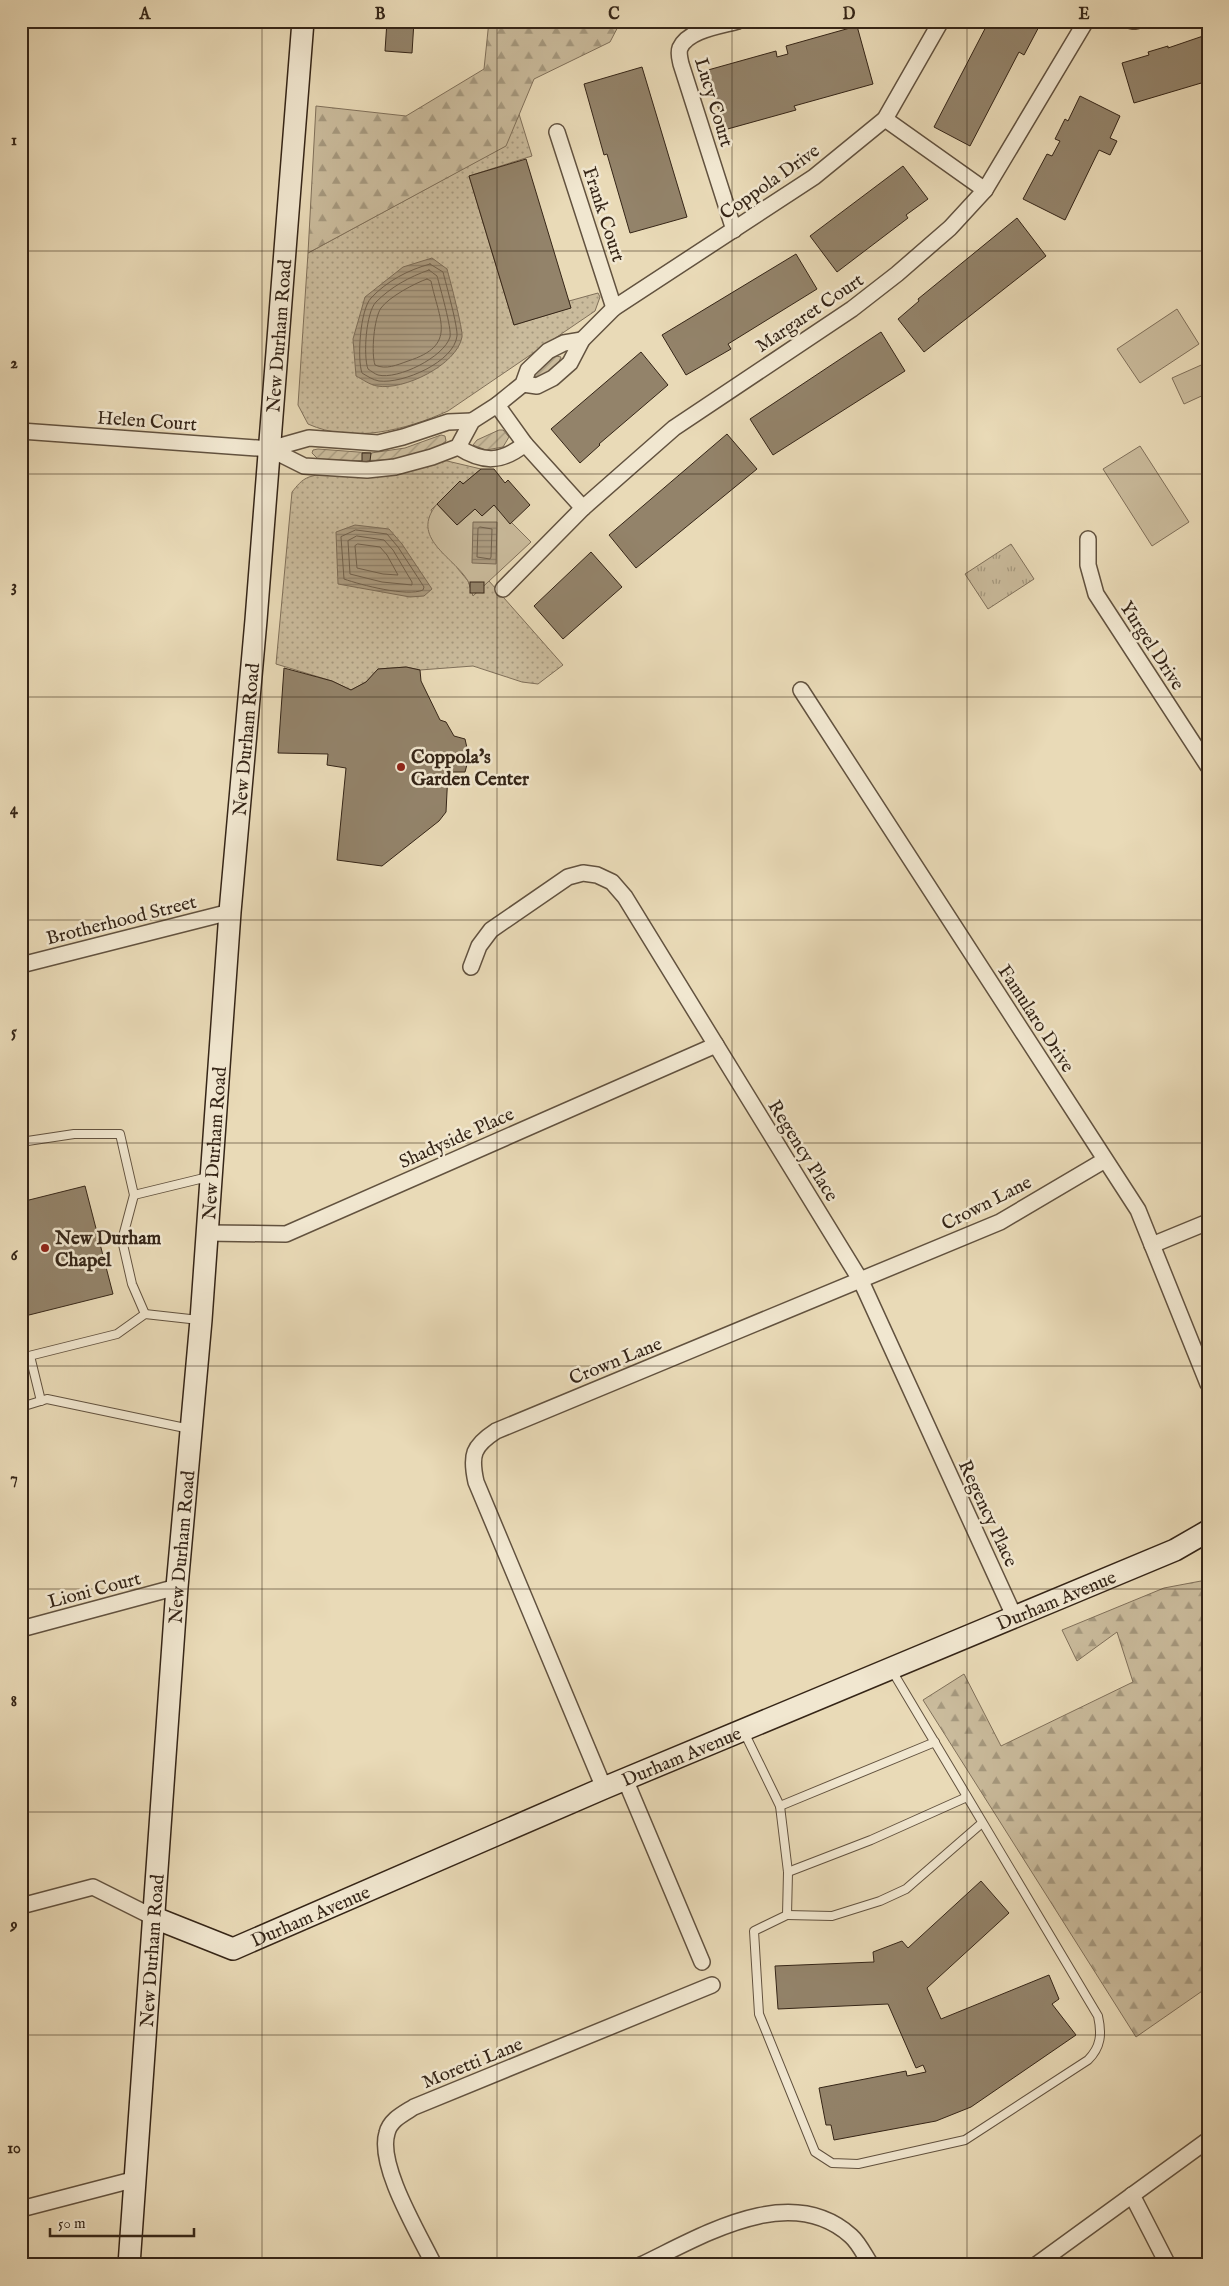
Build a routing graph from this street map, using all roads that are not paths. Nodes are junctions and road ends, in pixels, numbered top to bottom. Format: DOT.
graph roads {
  1 [pos="303,21"];
  2 [pos="738,21"];
  3 [pos="942,21"];
  4 [pos="1086,21"];
  5 [pos="1132,21"];
  6 [pos="1136,21"];
  7 [pos="885,119"];
  8 [pos="557,132"];
  9 [pos="985,190"];
  10 [pos="734,230"];
  11 [pos="614,308"];
  12 [pos="582,340"];
  13 [pos="524,384"];
  14 [pos="497,405"];
  15 [pos="472,421"];
  16 [pos="21,431"];
  17 [pos="525,444"];
  18 [pos="458,446"];
  19 [pos="270,449"];
  20 [pos="583,508"];
  21 [pos="1088,539"];
  22 [pos="503,590"];
  23 [pos="801,690"];
  24 [pos="1208,766"];
  25 [pos="230,912"];
  26 [pos="21,965"];
  27 [pos="471,967"];
  28 [pos="716,1045"];
  29 [pos="21,1142"];
  30 [pos="1105,1160"];
  31 [pos="210,1176"];
  32 [pos="134,1195"];
  33 [pos="1208,1222"];
  34 [pos="206,1233"];
  35 [pos="1152,1245"];
  36 [pos="860,1281"];
  37 [pos="145,1314"];
  38 [pos="201,1320"];
  39 [pos="30,1356"];
  40 [pos="21,1358"];
  41 [pos="1208,1384"];
  42 [pos="41,1401"];
  43 [pos="21,1407"];
  44 [pos="190,1429"];
  45 [pos="1208,1531"];
  46 [pos="177,1588"];
  47 [pos="1015,1618"];
  48 [pos="21,1629"];
  49 [pos="891,1669"];
  50 [pos="743,1730"];
  51 [pos="935,1742"];
  52 [pos="625,1779"];
  53 [pos="604,1788"];
  54 [pos="967,1797"];
  55 [pos="780,1806"];
  56 [pos="982,1823"];
  57 [pos="788,1872"];
  58 [pos="21,1906"];
  59 [pos="787,1915"];
  60 [pos="155,1918"];
  61 [pos="702,1962"];
  62 [pos="712,1985"];
  63 [pos="1208,2140"];
  64 [pos="136,2179"];
  65 [pos="1132,2195"];
  66 [pos="21,2209"];
  67 [pos="129,2265"];
  68 [pos="434,2265"];
  69 [pos="641,2265"];
  70 [pos="871,2265"];
  71 [pos="1036,2265"];
  72 [pos="1168,2265"];
  1 -- 19 [label="main road, New Durham Road"];
  2 -- 10 [label="street, Lucy Court"];
  3 -- 7 [label="street, Coppola Drive"];
  4 -- 9 [label="street, Margaret Court"];
  5 -- 6 [label="street"];
  7 -- 9 [label="street"];
  7 -- 10 [label="street, Coppola Drive"];
  8 -- 11 [label="street, Frank Court"];
  9 -- 20 [label="street, Margaret Court"];
  10 -- 11 [label="street, Coppola Drive"];
  11 -- 12 [label="street, Coppola Drive"];
  12 -- 13 [label="street, Coppola Drive"];
  12 -- 13 [label="street, Coppola Drive"];
  13 -- 14 [label="street, Coppola Drive"];
  14 -- 15 [label="street, Coppola Drive"];
  14 -- 17 [label="street"];
  15 -- 18 [label="street, Coppola Drive"];
  15 -- 19 [label="street, Coppola Drive"];
  16 -- 19 [label="street, Helen Court"];
  17 -- 18 [label="street"];
  17 -- 20 [label="street"];
  18 -- 19 [label="street"];
  19 -- 25 [label="main road, New Durham Road"];
  20 -- 22 [label="street, Margaret Court"];
  21 -- 24 [label="street, Yurgel Drive"];
  23 -- 30 [label="street, Famularo Drive"];
  25 -- 26 [label="street, Brotherhood Street"];
  25 -- 31 [label="main road, New Durham Road"];
  27 -- 28 [label="street, Regency Place"];
  28 -- 34 [label="street, Shadyside Place"];
  28 -- 36 [label="street, Regency Place"];
  29 -- 32 [label="lane"];
  30 -- 35 [label="street, Famularo Drive"];
  30 -- 36 [label="street, Crown Lane"];
  31 -- 32 [label="lane"];
  31 -- 34 [label="main road, New Durham Road"];
  32 -- 37 [label="lane"];
  33 -- 35 [label="street"];
  34 -- 38 [label="main road, New Durham Road"];
  35 -- 41 [label="street, Famularo Drive"];
  36 -- 47 [label="street, Regency Place"];
  36 -- 53 [label="street, Crown Lane"];
  37 -- 38 [label="lane"];
  37 -- 39 [label="lane"];
  38 -- 44 [label="main road, New Durham Road"];
  39 -- 40 [label="lane"];
  39 -- 42 [label="lane"];
  42 -- 43 [label="lane"];
  42 -- 44 [label="lane"];
  44 -- 46 [label="main road, New Durham Road"];
  45 -- 47 [label="main road, Durham Avenue"];
  46 -- 48 [label="street, Lioni Court"];
  46 -- 60 [label="main road, New Durham Road"];
  47 -- 49 [label="main road, Durham Avenue"];
  49 -- 50 [label="main road, Durham Avenue"];
  49 -- 51 [label="lane"];
  50 -- 52 [label="main road, Durham Avenue"];
  50 -- 55 [label="lane"];
  51 -- 54 [label="lane"];
  51 -- 55 [label="lane"];
  52 -- 53 [label="main road, Durham Avenue"];
  52 -- 61 [label="street"];
  53 -- 60 [label="main road, Durham Avenue"];
  54 -- 56 [label="lane"];
  54 -- 57 [label="lane"];
  55 -- 57 [label="lane"];
  56 -- 59 [label="lane"];
  56 -- 59 [label="lane"];
  57 -- 59 [label="lane"];
  58 -- 60 [label="street"];
  60 -- 64 [label="main road, New Durham Road"];
  62 -- 68 [label="street, Moretti Lane"];
  63 -- 65 [label="street"];
  64 -- 66 [label="street"];
  64 -- 67 [label="main road, New Durham Road"];
  65 -- 71 [label="street"];
  65 -- 72 [label="street"];
  69 -- 70 [label="street"];
}
